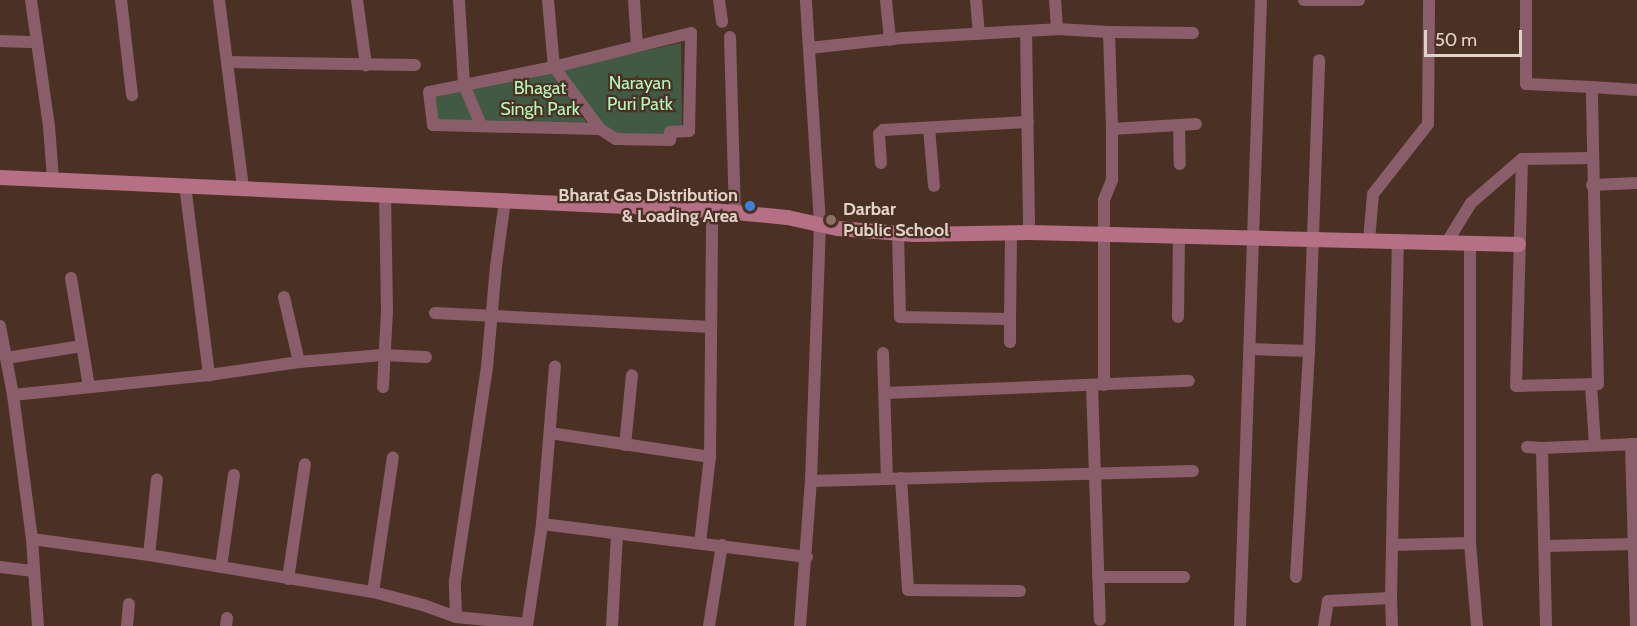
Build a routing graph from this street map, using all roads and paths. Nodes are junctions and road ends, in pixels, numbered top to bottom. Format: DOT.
graph roads {
  1 [pos="31,0"];
  2 [pos="121,0"];
  3 [pos="219,0"];
  4 [pos="357,0"];
  5 [pos="459,0"];
  6 [pos="548,0"];
  7 [pos="634,0"];
  8 [pos="719,0"];
  9 [pos="806,0"];
  10 [pos="886,0"];
  11 [pos="976,0"];
  12 [pos="1055,0"];
  13 [pos="1261,0"];
  14 [pos="1304,0"];
  15 [pos="1359,0"];
  16 [pos="1430,0"];
  17 [pos="1527,0"];
  18 [pos="722,22"];
  19 [pos="1057,29"];
  20 [pos="1026,31"];
  21 [pos="1109,32"];
  22 [pos="1193,33"];
  23 [pos="979,34"];
  24 [pos="730,37"];
  25 [pos="0,40"];
  26 [pos="890,40"];
  27 [pos="37,42"];
  28 [pos="637,46"];
  29 [pos="809,48"];
  30 [pos="1319,60"];
  31 [pos="227,62"];
  32 [pos="366,64"];
  33 [pos="415,65"];
  34 [pos="554,67"];
  35 [pos="464,85"];
  36 [pos="1592,87"];
  37 [pos="1637,90"];
  38 [pos="132,95"];
  39 [pos="1028,122"];
  40 [pos="1196,123"];
  41 [pos="481,125"];
  42 [pos="1179,125"];
  43 [pos="929,128"];
  44 [pos="600,129"];
  45 [pos="1112,129"];
  46 [pos="1592,158"];
  47 [pos="1522,159"];
  48 [pos="880,163"];
  49 [pos="1180,164"];
  50 [pos="0,177"];
  51 [pos="53,179"];
  52 [pos="1637,183"];
  53 [pos="185,185"];
  54 [pos="1592,185"];
  55 [pos="934,186"];
  56 [pos="243,188"];
  57 [pos="385,194"];
  58 [pos="505,200"];
  59 [pos="712,210"];
  60 [pos="735,212"];
  61 [pos="820,224"];
  62 [pos="1011,232"];
  63 [pos="1029,232"];
  64 [pos="898,233"];
  65 [pos="1103,234"];
  66 [pos="1179,236"];
  67 [pos="1253,237"];
  68 [pos="1311,239"];
  69 [pos="1369,240"];
  70 [pos="1398,241"];
  71 [pos="1446,242"];
  72 [pos="1470,242"];
  73 [pos="1518,244"];
  74 [pos="71,278"];
  75 [pos="284,297"];
  76 [pos="435,313"];
  77 [pos="492,314"];
  78 [pos="1178,317"];
  79 [pos="1010,319"];
  80 [pos="0,326"];
  81 [pos="711,327"];
  82 [pos="1010,342"];
  83 [pos="82,346"];
  84 [pos="1251,349"];
  85 [pos="1309,351"];
  86 [pos="883,353"];
  87 [pos="383,356"];
  88 [pos="426,357"];
  89 [pos="6,358"];
  90 [pos="299,362"];
  91 [pos="555,367"];
  92 [pos="209,375"];
  93 [pos="632,375"];
  94 [pos="1189,381"];
  95 [pos="1098,385"];
  96 [pos="1591,385"];
  97 [pos="89,387"];
  98 [pos="383,387"];
  99 [pos="885,393"];
  100 [pos="13,395"];
  101 [pos="550,433"];
  102 [pos="1634,444"];
  103 [pos="625,445"];
  104 [pos="1595,445"];
  105 [pos="1527,447"];
  106 [pos="1542,448"];
  107 [pos="710,457"];
  108 [pos="393,458"];
  109 [pos="305,464"];
  110 [pos="1192,471"];
  111 [pos="1095,473"];
  112 [pos="234,475"];
  113 [pos="887,478"];
  114 [pos="901,478"];
  115 [pos="157,479"];
  116 [pos="811,481"];
  117 [pos="542,524"];
  118 [pos="618,535"];
  119 [pos="32,539"];
  120 [pos="700,543"];
  121 [pos="1470,543"];
  122 [pos="1634,544"];
  123 [pos="722,545"];
  124 [pos="1392,545"];
  125 [pos="1546,546"];
  126 [pos="149,555"];
  127 [pos="807,557"];
  128 [pos="0,567"];
  129 [pos="221,567"];
  130 [pos="34,571"];
  131 [pos="1098,577"];
  132 [pos="1296,577"];
  133 [pos="1184,578"];
  134 [pos="288,579"];
  135 [pos="1020,591"];
  136 [pos="374,592"];
  137 [pos="1391,598"];
  138 [pos="129,604"];
  139 [pos="456,617"];
  140 [pos="1100,620"];
  141 [pos="527,625"];
  142 [pos="38,626"];
  143 [pos="128,626"];
  144 [pos="612,626"];
  145 [pos="709,626"];
  146 [pos="800,626"];
  147 [pos="1240,626"];
  148 [pos="1324,626"];
  149 [pos="1392,626"];
  150 [pos="1477,626"];
  151 [pos="1546,626"];
  152 [pos="1636,626"];
  1 -- 27 [label="street"];
  2 -- 38 [label="street"];
  3 -- 31 [label="street"];
  4 -- 32 [label="street"];
  5 -- 35 [label="street"];
  6 -- 34 [label="street"];
  7 -- 28 [label="street"];
  8 -- 18 [label="street"];
  9 -- 29 [label="street"];
  10 -- 26 [label="street"];
  11 -- 23 [label="street"];
  12 -- 19 [label="street"];
  13 -- 67 [label="street"];
  14 -- 15 [label="street"];
  16 -- 69 [label="street"];
  17 -- 36 [label="street"];
  19 -- 20 [label="street"];
  19 -- 21 [label="street"];
  20 -- 23 [label="street"];
  20 -- 39 [label="street"];
  21 -- 22 [label="street"];
  21 -- 45 [label="street"];
  23 -- 26 [label="street"];
  24 -- 60 [label="street"];
  25 -- 27 [label="street"];
  26 -- 29 [label="street"];
  27 -- 51 [label="street"];
  28 -- 34 [label="street"];
  28 -- 44 [label="street"];
  29 -- 61 [label="street"];
  30 -- 68 [label="street"];
  31 -- 32 [label="street"];
  31 -- 56 [label="street"];
  32 -- 33 [label="street"];
  34 -- 35 [label="street"];
  34 -- 44 [label="street"];
  35 -- 41 [label="street"];
  35 -- 41 [label="street"];
  36 -- 37 [label="street"];
  36 -- 46 [label="street"];
  39 -- 43 [label="street"];
  39 -- 63 [label="street"];
  40 -- 42 [label="street"];
  41 -- 44 [label="street"];
  42 -- 45 [label="street"];
  42 -- 49 [label="street"];
  43 -- 48 [label="street"];
  43 -- 55 [label="street"];
  45 -- 65 [label="street"];
  46 -- 47 [label="street"];
  46 -- 54 [label="street"];
  47 -- 71 [label="street"];
  47 -- 73 [label="street"];
  50 -- 51 [label="street"];
  51 -- 53 [label="street"];
  52 -- 54 [label="street"];
  53 -- 56 [label="street"];
  53 -- 92 [label="street"];
  54 -- 96 [label="street"];
  56 -- 57 [label="street"];
  57 -- 58 [label="street"];
  57 -- 87 [label="street"];
  58 -- 59 [label="street"];
  58 -- 77 [label="street"];
  59 -- 60 [label="street"];
  59 -- 81 [label="street"];
  60 -- 61 [label="street"];
  61 -- 64 [label="street"];
  61 -- 116 [label="street"];
  62 -- 63 [label="street"];
  62 -- 64 [label="street"];
  62 -- 79 [label="street"];
  63 -- 65 [label="street"];
  64 -- 79 [label="street"];
  65 -- 66 [label="street"];
  65 -- 95 [label="street"];
  66 -- 67 [label="street"];
  66 -- 78 [label="street"];
  67 -- 68 [label="street"];
  67 -- 84 [label="street"];
  68 -- 69 [label="street"];
  68 -- 85 [label="street"];
  69 -- 70 [label="street"];
  70 -- 71 [label="street"];
  70 -- 124 [label="street"];
  71 -- 72 [label="street"];
  72 -- 73 [label="street"];
  72 -- 121 [label="street"];
  73 -- 96 [label="street"];
  74 -- 83 [label="street"];
  75 -- 90 [label="street"];
  76 -- 77 [label="street"];
  77 -- 81 [label="street"];
  77 -- 139 [label="street"];
  79 -- 82 [label="street"];
  80 -- 89 [label="street"];
  81 -- 107 [label="street"];
  83 -- 89 [label="street"];
  83 -- 97 [label="street"];
  84 -- 85 [label="street"];
  84 -- 147 [label="street"];
  85 -- 132 [label="street"];
  86 -- 99 [label="street"];
  87 -- 88 [label="street"];
  87 -- 90 [label="street"];
  87 -- 98 [label="street"];
  89 -- 100 [label="street"];
  90 -- 92 [label="street"];
  91 -- 101 [label="street"];
  92 -- 97 [label="street"];
  93 -- 103 [label="street"];
  94 -- 95 [label="street"];
  95 -- 99 [label="street"];
  95 -- 111 [label="street"];
  96 -- 104 [label="street"];
  97 -- 100 [label="street"];
  99 -- 113 [label="street"];
  100 -- 119 [label="street"];
  101 -- 103 [label="street"];
  101 -- 117 [label="street"];
  102 -- 104 [label="street"];
  102 -- 122 [label="street"];
  103 -- 107 [label="street"];
  104 -- 106 [label="street"];
  105 -- 106 [label="street"];
  106 -- 125 [label="street"];
  107 -- 120 [label="street"];
  108 -- 136 [label="street"];
  109 -- 134 [label="street"];
  110 -- 111 [label="street"];
  111 -- 114 [label="street"];
  111 -- 131 [label="street"];
  112 -- 129 [label="street"];
  113 -- 114 [label="street"];
  113 -- 116 [label="street"];
  114 -- 135 [label="street"];
  115 -- 126 [label="street"];
  116 -- 127 [label="street"];
  117 -- 118 [label="street"];
  117 -- 141 [label="street"];
  118 -- 120 [label="street"];
  118 -- 144 [label="street"];
  119 -- 126 [label="street"];
  119 -- 130 [label="street"];
  120 -- 123 [label="street"];
  121 -- 124 [label="street"];
  121 -- 150 [label="street"];
  122 -- 125 [label="street"];
  122 -- 152 [label="street"];
  123 -- 127 [label="street"];
  123 -- 145 [label="street"];
  124 -- 137 [label="street"];
  125 -- 151 [label="street"];
  126 -- 129 [label="street"];
  127 -- 146 [label="street"];
  128 -- 130 [label="street"];
  129 -- 134 [label="street"];
  130 -- 142 [label="street"];
  131 -- 133 [label="street"];
  131 -- 140 [label="street"];
  134 -- 136 [label="street"];
  136 -- 139 [label="street"];
  137 -- 148 [label="street"];
  137 -- 149 [label="street"];
  138 -- 143 [label="street"];
  139 -- 141 [label="street"];
}
